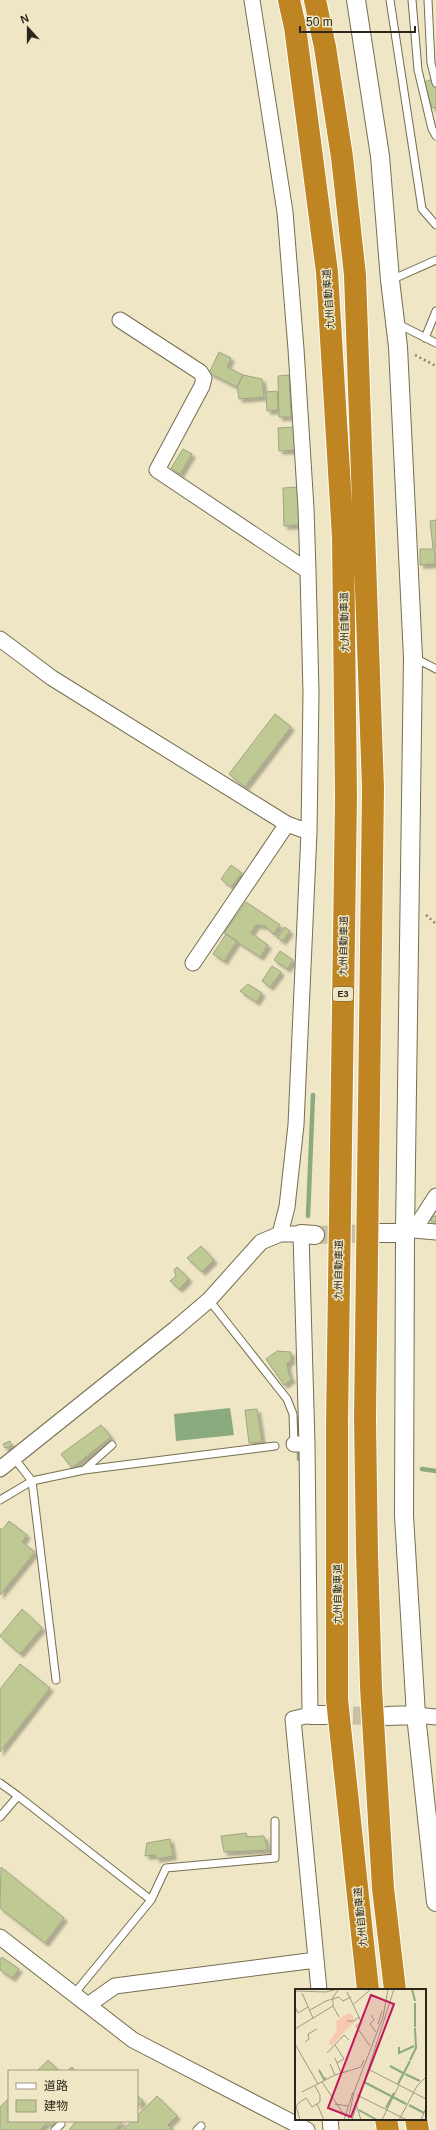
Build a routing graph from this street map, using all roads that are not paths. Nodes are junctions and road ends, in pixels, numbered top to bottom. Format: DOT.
graph roads {
  1 [pos="252,0"];
  2 [pos="289,0"];
  3 [pos="315,0"];
  4 [pos="356,0"];
  5 [pos="390,0"];
  6 [pos="412,0"];
  7 [pos="428,0"];
  8 [pos="436,83"];
  9 [pos="436,136"];
  10 [pos="436,225"];
  11 [pos="436,260"];
  12 [pos="390,280"];
  13 [pos="436,311"];
  14 [pos="120,320"];
  15 [pos="396,323"];
  16 [pos="425,338"];
  17 [pos="436,343"];
  18 [pos="308,571"];
  19 [pos="0,639"];
  20 [pos="413,657"];
  21 [pos="436,669"];
  22 [pos="287,824"];
  23 [pos="309,832"];
  24 [pos="193,963"];
  25 [pos="436,1196"];
  26 [pos="408,1230"];
  27 [pos="436,1232"];
  28 [pos="380,1233"];
  29 [pos="280,1234"];
  30 [pos="209,1300"];
  31 [pos="301,1444"];
  32 [pos="112,1445"];
  33 [pos="275,1446"];
  34 [pos="14,1458"];
  35 [pos="0,1468"];
  36 [pos="84,1470"];
  37 [pos="32,1481"];
  38 [pos="0,1500"];
  39 [pos="56,1680"];
  40 [pos="416,1715"];
  41 [pos="387,1716"];
  42 [pos="436,1717"];
  43 [pos="0,1783"];
  44 [pos="18,1796"];
  45 [pos="0,1817"];
  46 [pos="275,1821"];
  47 [pos="434,1876"];
  48 [pos="151,1900"];
  49 [pos="436,1902"];
  50 [pos="0,1937"];
  51 [pos="316,1960"];
  52 [pos="319,1989"];
  53 [pos="368,1989"];
  54 [pos="396,1989"];
  55 [pos="74,1994"];
  56 [pos="88,2005"];
  57 [pos="330,2120"];
  58 [pos="386,2120"];
  59 [pos="416,2120"];
  60 [pos="61,2124"];
  61 [pos="55,2130"];
  62 [pos="307,2130"];
  63 [pos="331,2130"];
  64 [pos="388,2130"];
  65 [pos="418,2130"];
  1 -- 18 [label="street"];
  2 -- 53 [label="highway, 九州自動車道 / E3"];
  3 -- 54 [label="highway"];
  4 -- 12 [label="street"];
  5 -- 10 [label="lane"];
  6 -- 9 [label="lane"];
  7 -- 8 [label="lane"];
  11 -- 12 [label="lane"];
  12 -- 15 [label="street"];
  13 -- 16 [label="lane"];
  14 -- 18 [label="street"];
  15 -- 16 [label="lane"];
  15 -- 20 [label="street"];
  16 -- 17 [label="lane"];
  18 -- 23 [label="street"];
  19 -- 22 [label="street"];
  20 -- 21 [label="lane"];
  20 -- 26 [label="street"];
  22 -- 23 [label="street"];
  22 -- 24 [label="street"];
  23 -- 29 [label="street"];
  25 -- 26 [label="street"];
  26 -- 27 [label="street"];
  26 -- 28 [label="street"];
  26 -- 40 [label="street"];
  29 -- 30 [label="street"];
  29 -- 31 [label="street"];
  30 -- 31 [label="lane"];
  30 -- 34 [label="street"];
  31 -- 51 [label="street"];
  32 -- 36 [label="lane"];
  33 -- 36 [label="lane"];
  34 -- 35 [label="street"];
  34 -- 37 [label="lane"];
  36 -- 37 [label="lane"];
  37 -- 38 [label="lane"];
  37 -- 39 [label="lane"];
  40 -- 41 [label="street"];
  40 -- 42 [label="street"];
  40 -- 47 [label="street"];
  43 -- 44 [label="lane"];
  44 -- 45 [label="lane"];
  44 -- 48 [label="lane"];
  46 -- 48 [label="lane"];
  47 -- 49 [label="street"];
  48 -- 55 [label="lane"];
  50 -- 55 [label="street"];
  51 -- 52 [label="street"];
  51 -- 56 [label="street"];
  55 -- 56 [label="street"];
  56 -- 62 [label="street"];
  57 -- 63 [label="street"];
  58 -- 64 [label="highway"];
  59 -- 65 [label="highway"];
  60 -- 61 [label="lane"];
}
